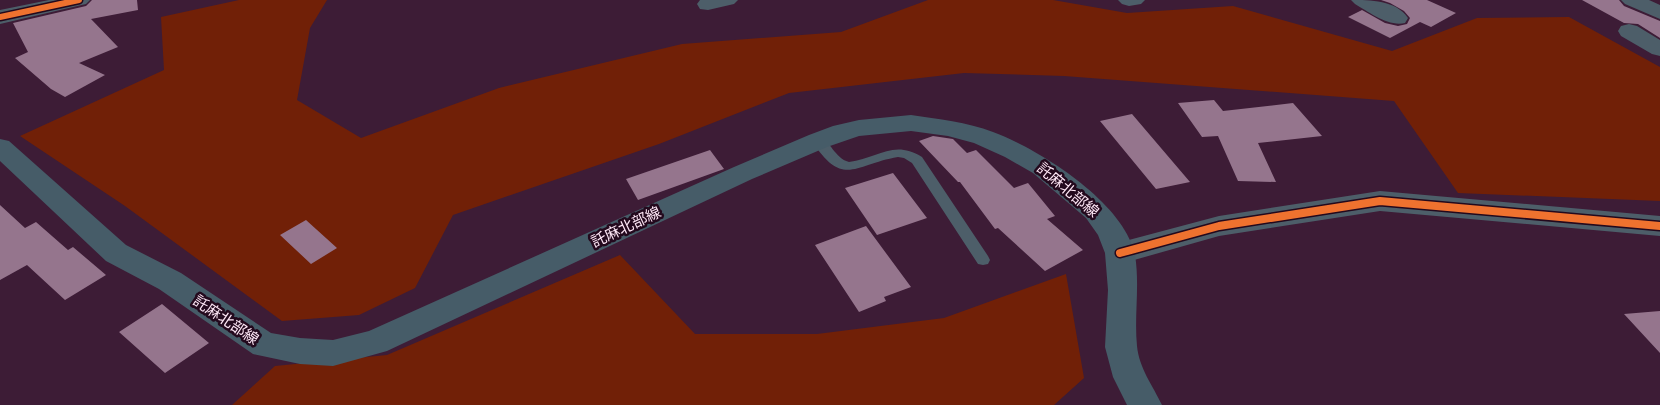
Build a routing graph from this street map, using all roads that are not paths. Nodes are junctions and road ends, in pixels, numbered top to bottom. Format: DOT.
graph roads {
  1 [pos="79,0"];
  2 [pos="1129,0"];
  3 [pos="1134,0"];
  4 [pos="1362,0"];
  5 [pos="1632,0"];
  6 [pos="1660,13"];
  7 [pos="0,17"];
  8 [pos="1397,18"];
  9 [pos="1628,32"];
  10 [pos="1660,49"];
  11 [pos="818,141"];
  12 [pos="0,147"];
  13 [pos="1660,226"];
  14 [pos="1120,253"];
  15 [pos="983,260"];
  16 [pos="1145,405"];
  1 -- 7 [label="street"];
  2 -- 3 [label="street"];
  4 -- 8 [label="street"];
  5 -- 6 [label="street"];
  9 -- 10 [label="street"];
  11 -- 12 [label="main road, 託麻北部線"];
  11 -- 14 [label="main road, 託麻北部線"];
  11 -- 15 [label="lane"];
  13 -- 14 [label="street"];
  14 -- 16 [label="main road, 託麻北部線"];
}
